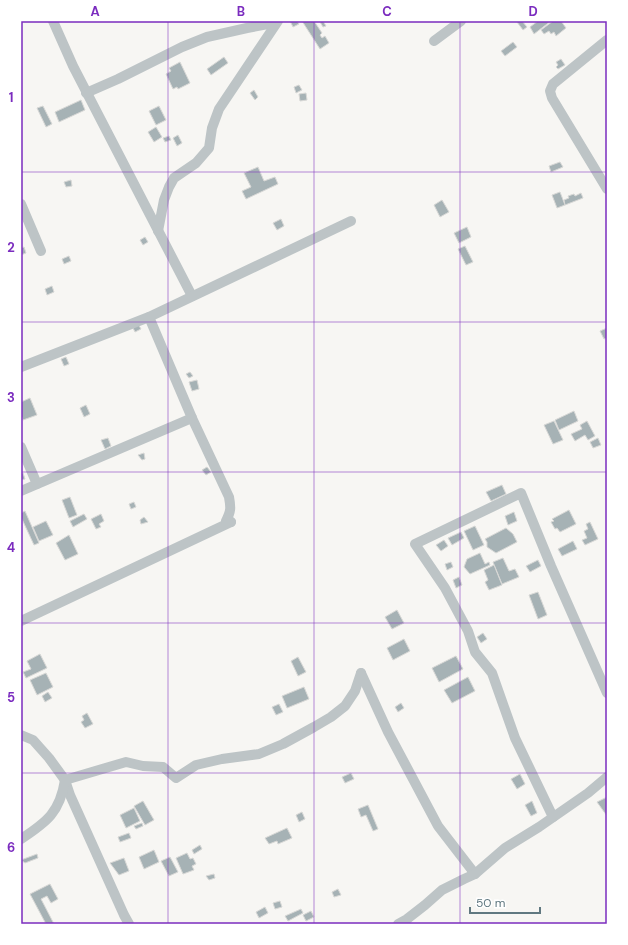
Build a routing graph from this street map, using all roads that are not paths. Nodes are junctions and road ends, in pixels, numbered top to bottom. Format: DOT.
graph roads {
  1 [pos="53,21"];
  2 [pos="277,21"];
  3 [pos="461,21"];
  4 [pos="607,40"];
  5 [pos="434,41"];
  6 [pos="86,93"];
  7 [pos="607,189"];
  8 [pos="21,204"];
  9 [pos="351,221"];
  10 [pos="158,231"];
  11 [pos="42,251"];
  12 [pos="192,296"];
  13 [pos="149,317"];
  14 [pos="21,367"];
  15 [pos="192,418"];
  16 [pos="21,447"];
  17 [pos="37,484"];
  18 [pos="21,491"];
  19 [pos="21,621"];
  20 [pos="607,693"];
  21 [pos="21,735"];
  22 [pos="607,777"];
  23 [pos="65,780"];
  24 [pos="553,817"];
  25 [pos="21,839"];
  26 [pos="474,874"];
  27 [pos="129,924"];
  28 [pos="398,924"];
  1 -- 6 [label="street"];
  2 -- 6 [label="street"];
  2 -- 10 [label="street"];
  3 -- 5 [label="street"];
  4 -- 7 [label="street"];
  6 -- 10 [label="street"];
  8 -- 11 [label="street"];
  9 -- 12 [label="street"];
  10 -- 12 [label="street"];
  12 -- 13 [label="street"];
  13 -- 14 [label="street"];
  13 -- 15 [label="street"];
  15 -- 17 [label="street"];
  15 -- 19 [label="street"];
  16 -- 17 [label="street"];
  17 -- 18 [label="street"];
  20 -- 24 [label="street"];
  21 -- 23 [label="street"];
  22 -- 24 [label="street"];
  23 -- 25 [label="street"];
  23 -- 26 [label="street"];
  23 -- 27 [label="street"];
  24 -- 26 [label="street"];
  26 -- 28 [label="street"];
}
